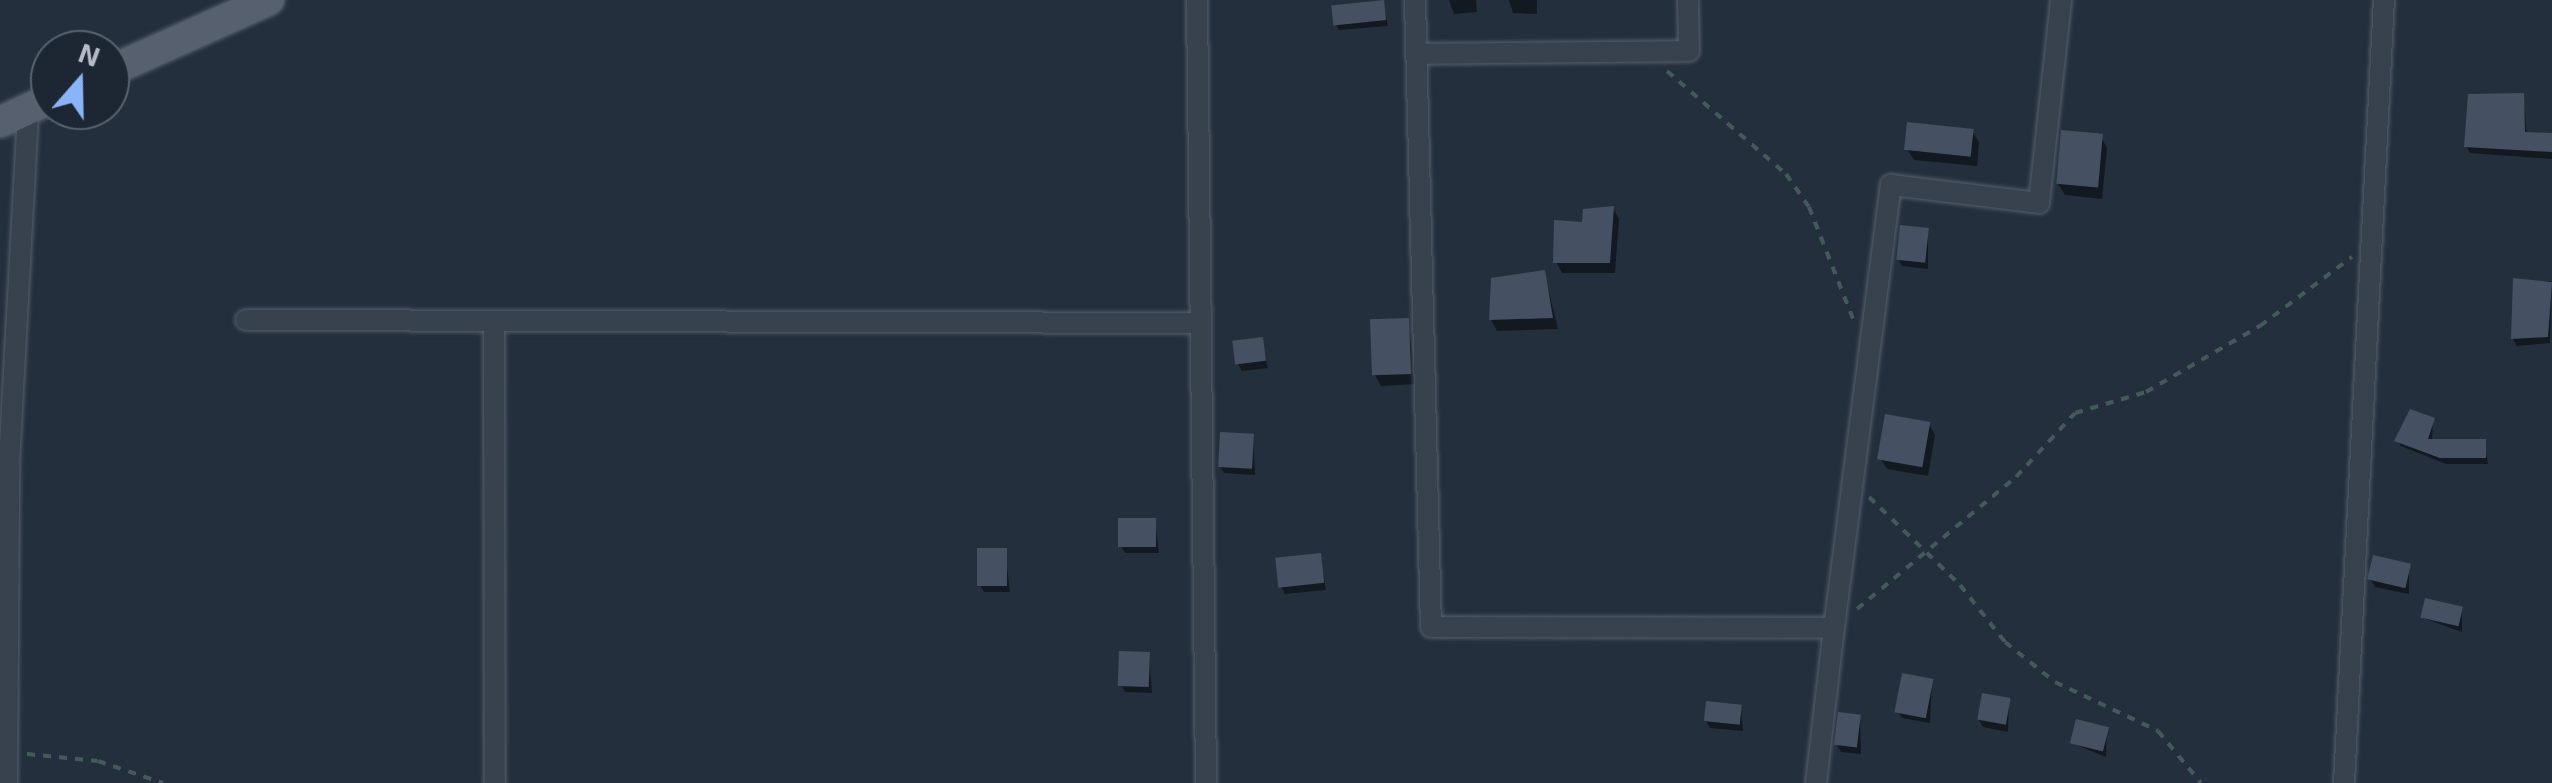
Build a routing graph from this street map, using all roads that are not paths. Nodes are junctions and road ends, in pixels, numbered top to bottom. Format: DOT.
graph roads {
  1 [pos="269,0"];
  2 [pos="1198,0"];
  3 [pos="1416,0"];
  4 [pos="1688,0"];
  5 [pos="2061,0"];
  6 [pos="2384,0"];
  7 [pos="1418,54"];
  8 [pos="130,62"];
  9 [pos="26,110"];
  10 [pos="246,320"];
  11 [pos="494,324"];
  12 [pos="1201,324"];
  13 [pos="1834,628"];
  14 [pos="7,783"];
  15 [pos="494,783"];
  16 [pos="1206,783"];
  17 [pos="1816,783"];
  18 [pos="2344,783"];
  1 -- 8 [label="main road"];
  2 -- 12 [label="street"];
  3 -- 7 [label="street"];
  4 -- 7 [label="street"];
  5 -- 13 [label="street"];
  6 -- 18 [label="street"];
  7 -- 13 [label="street"];
  9 -- 14 [label="street"];
  10 -- 11 [label="street"];
  11 -- 12 [label="street"];
  11 -- 15 [label="street"];
  12 -- 16 [label="street"];
  13 -- 17 [label="street"];
}
